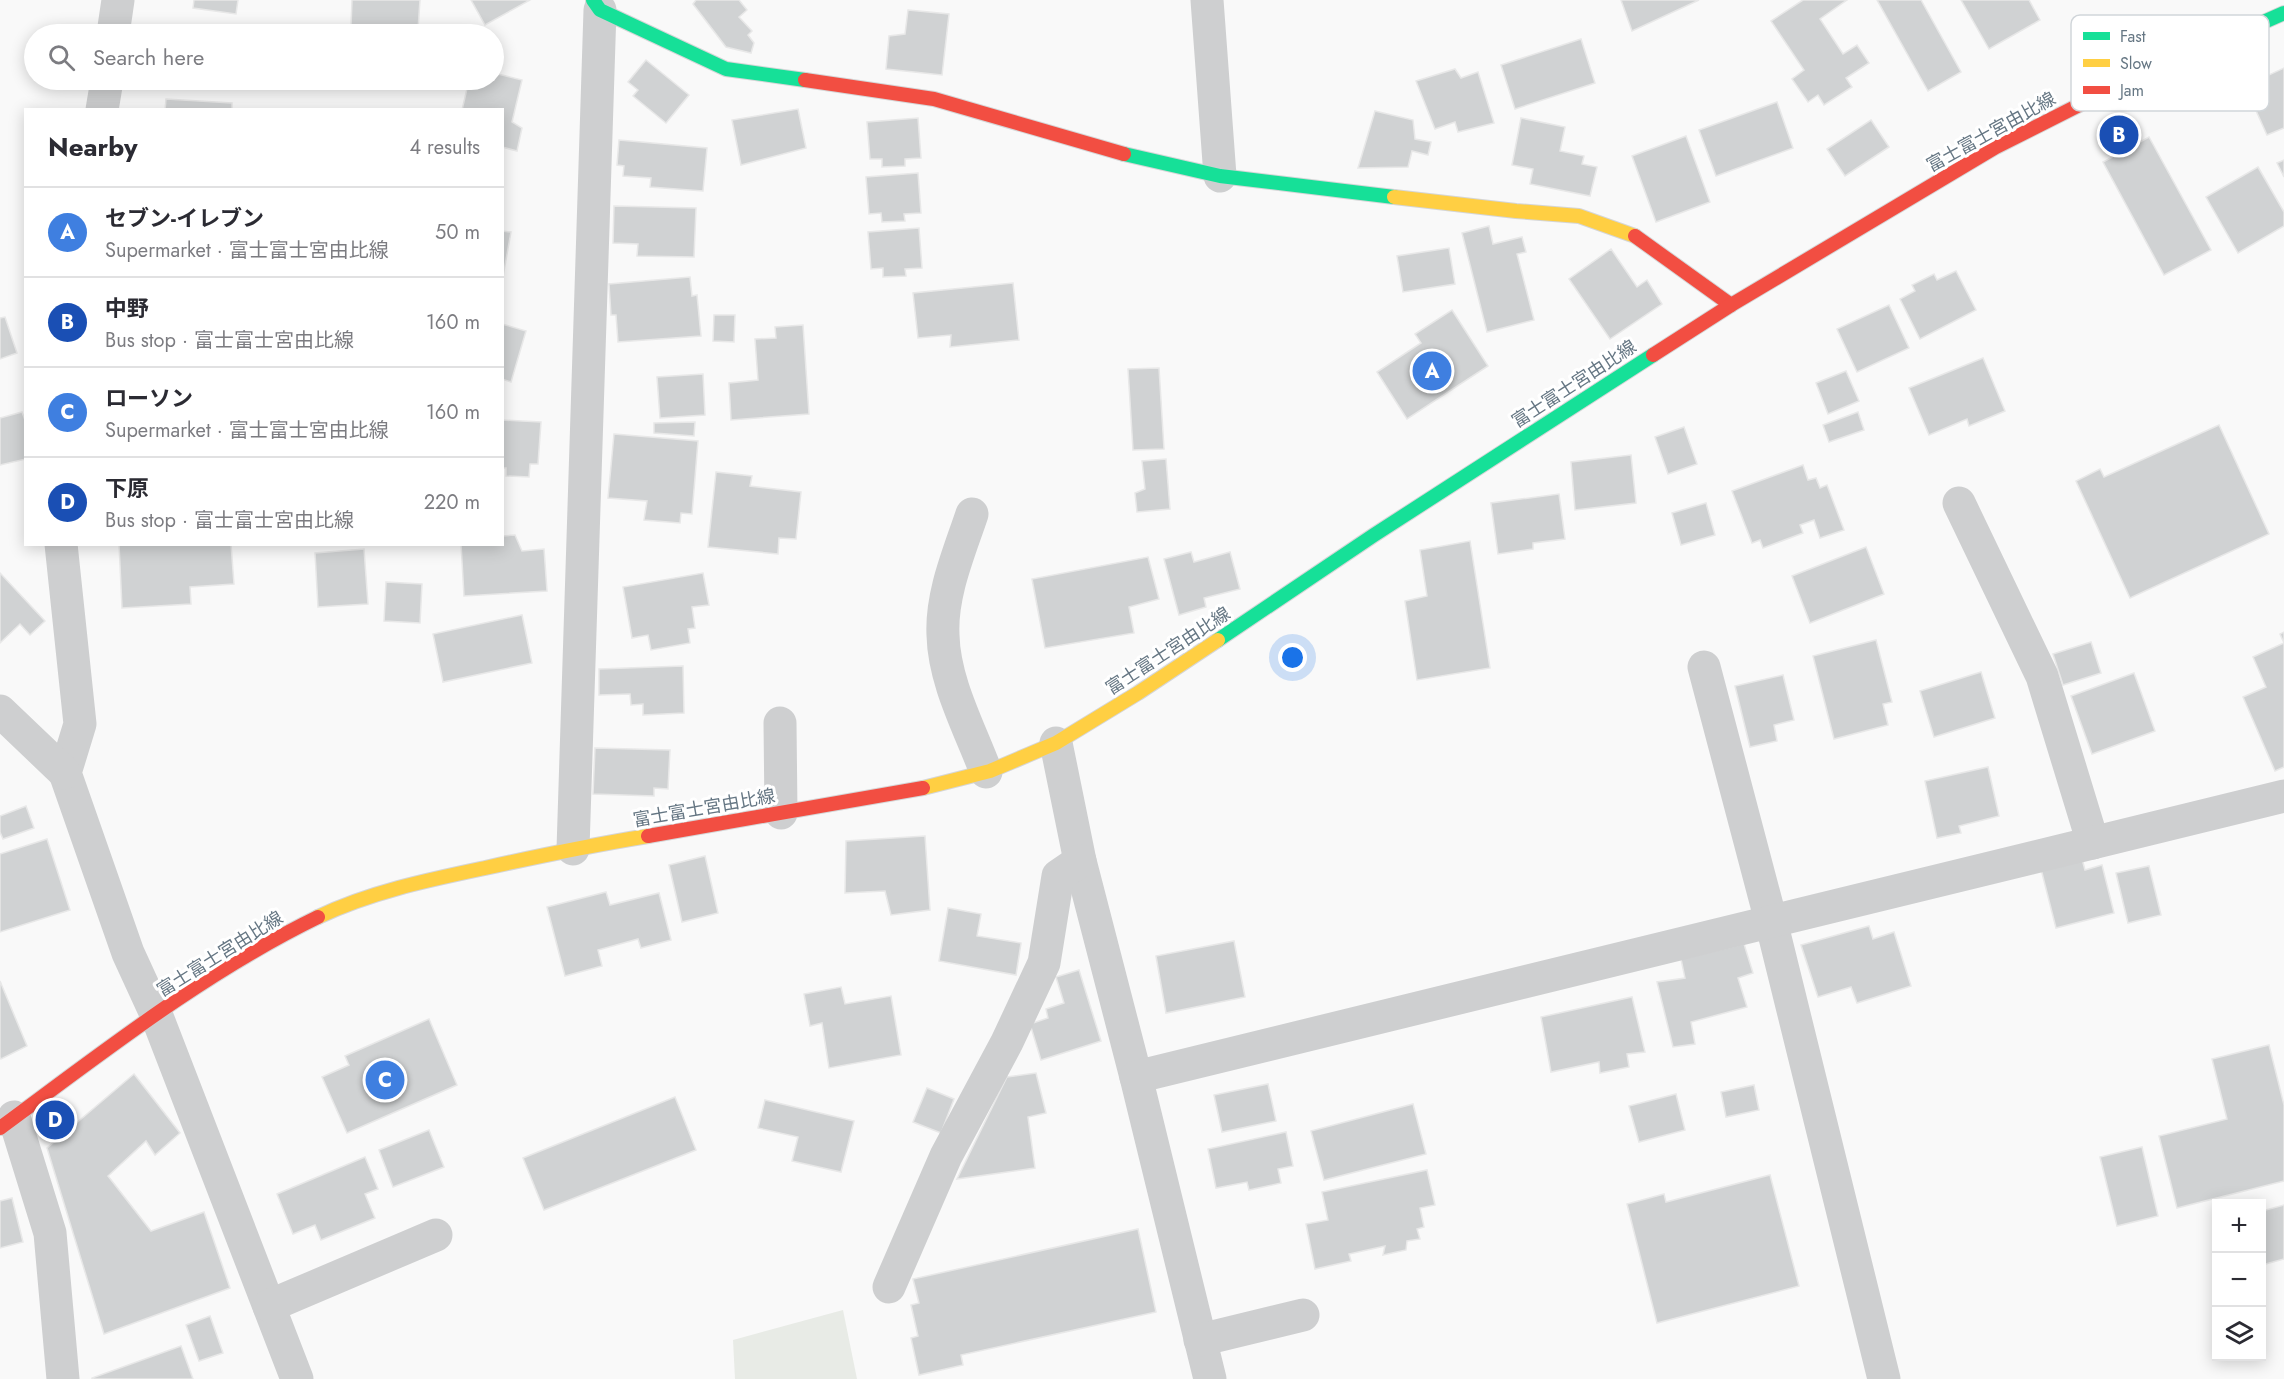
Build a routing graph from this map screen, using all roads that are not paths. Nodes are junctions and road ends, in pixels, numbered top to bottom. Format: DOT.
graph roads {
  1 [pos="118,0"];
  2 [pos="1207,0"];
  3 [pos="597,5"];
  4 [pos="2284,13"];
  5 [pos="2269,20"];
  6 [pos="114,24"];
  7 [pos="105,90"];
  8 [pos="102,108"];
  9 [pos="2071,109"];
  10 [pos="1220,176"];
  11 [pos="1731,305"];
  12 [pos="1959,503"];
  13 [pos="972,514"];
  14 [pos="61,546"];
  15 [pos="1704,668"];
  16 [pos="0,711"];
  17 [pos="780,723"];
  18 [pos="1056,743"];
  19 [pos="986,772"];
  20 [pos="65,773"];
  21 [pos="2284,796"];
  22 [pos="782,813"];
  23 [pos="2093,843"];
  24 [pos="573,849"];
  25 [pos="1080,861"];
  26 [pos="1771,921"];
  27 [pos="156,1014"];
  28 [pos="1136,1077"];
  29 [pos="7,1123"];
  30 [pos="436,1234"];
  31 [pos="890,1287"];
  32 [pos="269,1306"];
  33 [pos="1303,1316"];
  34 [pos="1200,1340"];
  35 [pos="63,1379"];
  36 [pos="297,1379"];
  37 [pos="1210,1379"];
  38 [pos="1884,1379"];
  1 -- 6 [label="street"];
  2 -- 10 [label="street"];
  3 -- 10 [label="main road"];
  3 -- 24 [label="street"];
  4 -- 5 [label="main road, 富士富士宮由比線"];
  7 -- 8 [label="street"];
  9 -- 11 [label="main road, 富士富士宮由比線"];
  10 -- 11 [label="main road"];
  11 -- 18 [label="main road, 富士富士宮由比線"];
  12 -- 23 [label="street"];
  13 -- 19 [label="street"];
  14 -- 20 [label="street"];
  15 -- 26 [label="street"];
  16 -- 20 [label="street"];
  17 -- 22 [label="street"];
  18 -- 19 [label="main road, 富士富士宮由比線"];
  18 -- 25 [label="street"];
  19 -- 22 [label="main road, 富士富士宮由比線"];
  20 -- 27 [label="street"];
  21 -- 23 [label="street"];
  22 -- 24 [label="main road, 富士富士宮由比線"];
  23 -- 26 [label="street"];
  24 -- 27 [label="main road, 富士富士宮由比線"];
  25 -- 28 [label="street"];
  25 -- 31 [label="street"];
  26 -- 28 [label="street"];
  26 -- 38 [label="street"];
  27 -- 29 [label="main road, 富士富士宮由比線"];
  27 -- 32 [label="street"];
  28 -- 34 [label="street"];
  29 -- 35 [label="street"];
  30 -- 32 [label="street"];
  32 -- 36 [label="street"];
  33 -- 34 [label="street"];
  34 -- 37 [label="street"];
}
